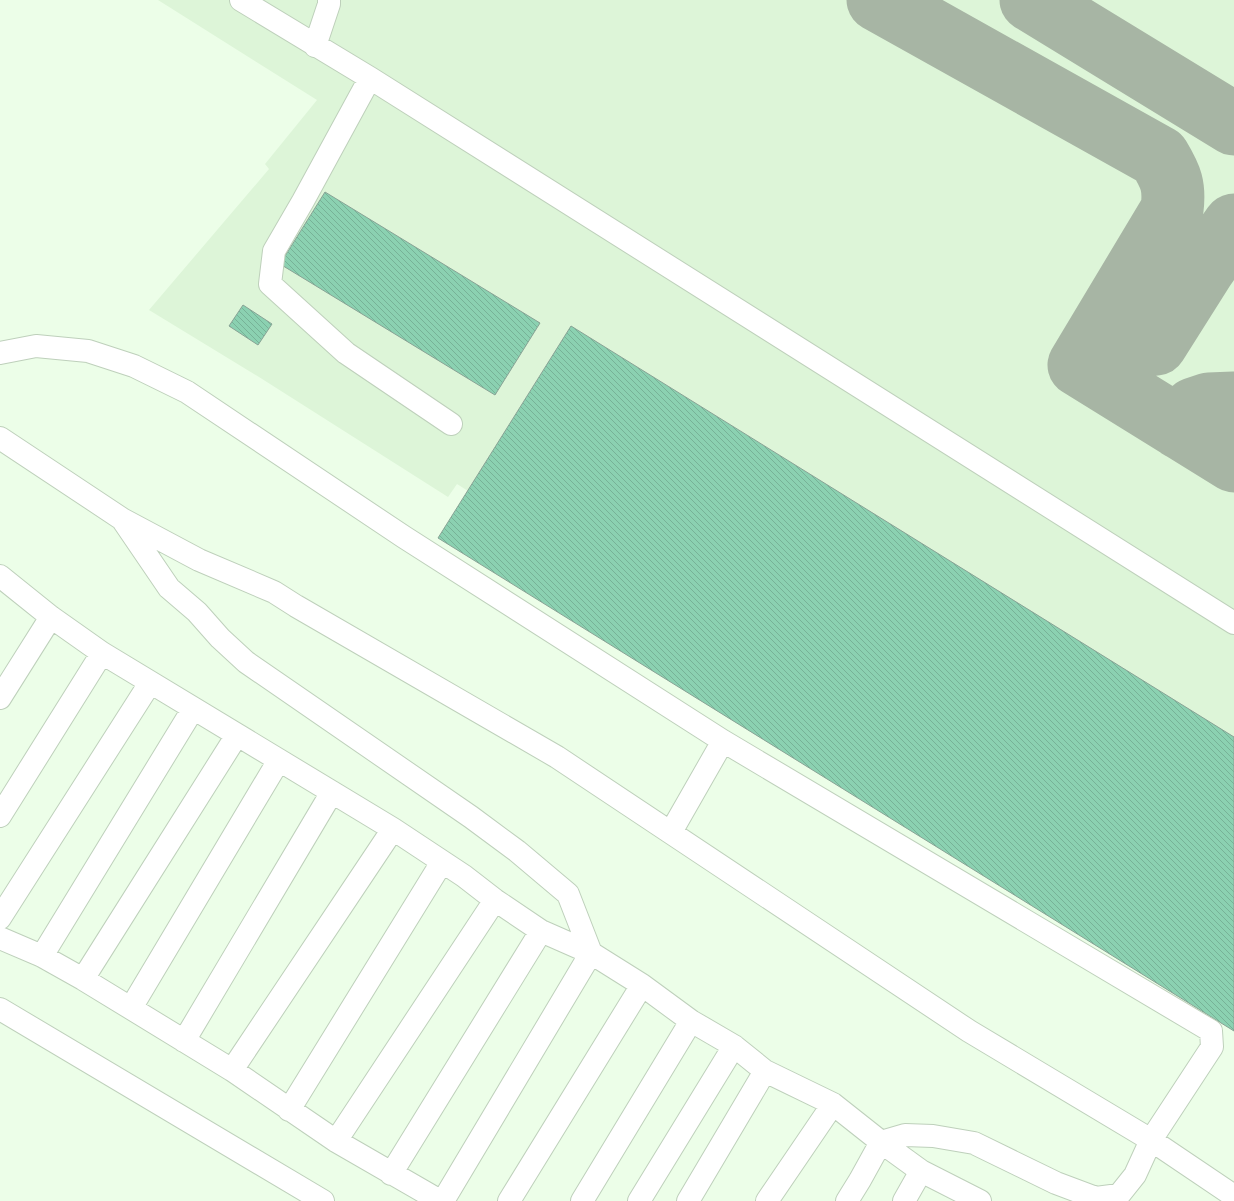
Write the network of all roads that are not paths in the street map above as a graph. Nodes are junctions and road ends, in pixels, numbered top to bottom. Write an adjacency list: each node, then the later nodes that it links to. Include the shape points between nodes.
1 (241, 0): 3 (street)
2 (329, 0): 3 (street)
3 (315, 46): 4 (street)
4 (370, 78): 6 (street, via 274,251 270,284 346,353); 11 (street)
5 (0, 353): 17 (street, via 36,346 88,351 134,366 187,392 410,541)
6 (451, 424)
7 (0, 438): 8 (street)
8 (122, 519): 22 (street, via 199,560 274,592 557,757); 28 (street, via 169,588 197,612 246,662 471,817 568,894)
9 (2, 582): 10 (street)
10 (51, 617): 12 (street); 14 (street)
11 (1234, 623)
12 (102, 653): 13 (street); 20 (street)
13 (150, 683): 15 (street); 25 (street)
14 (0, 698)
15 (193, 709): 16 (street); 29 (street)
16 (237, 735): 18 (street); 30 (street)
17 (723, 741): 22 (street); 41 (street, via 1211,1031 1212,1047)
18 (279, 760): 19 (street); 32 (street)
19 (332, 792): 21 (street); 35 (street)
20 (0, 816)
21 (393, 829): 23 (street); 37 (street)
22 (670, 832): 41 (street, via 969,1031)
23 (442, 862): 24 (street); 40 (street)
24 (495, 900): 26 (street); 42 (street)
25 (0, 918)
26 (541, 931): 28 (street); 45 (street)
27 (0, 938): 29 (street)
28 (591, 952): 31 (street); 49 (street)
29 (42, 956): 30 (street)
30 (83, 979): 32 (street)
31 (642, 985): 34 (street); 50 (street)
32 (131, 1008): 35 (street)
33 (0, 1009): 48 (street)
34 (691, 1021): 36 (street); 51 (street)
35 (184, 1041): 37 (street)
36 (734, 1046): 38 (street); 52 (street)
37 (232, 1070): 40 (street)
38 (765, 1071): 39 (street); 53 (street)
39 (833, 1104): 43 (street); 54 (street)
40 (289, 1110): 42 (street)
41 (1151, 1140): 43 (street, via 1135,1175 1119,1195 1096,1198 1056,1183 974,1143 933,1136 905,1135); 46 (street)
42 (336, 1141): 45 (street)
43 (881, 1142): 44 (street); 55 (street)
44 (920, 1170): 47 (street); 56 (street)
45 (390, 1174): 49 (street)
46 (1234, 1196)
47 (967, 1198)
48 (323, 1201)
49 (441, 1201)
50 (509, 1201)
51 (582, 1201)
52 (639, 1201)
53 (688, 1201)
54 (768, 1201)
55 (847, 1201)
56 (904, 1201)

